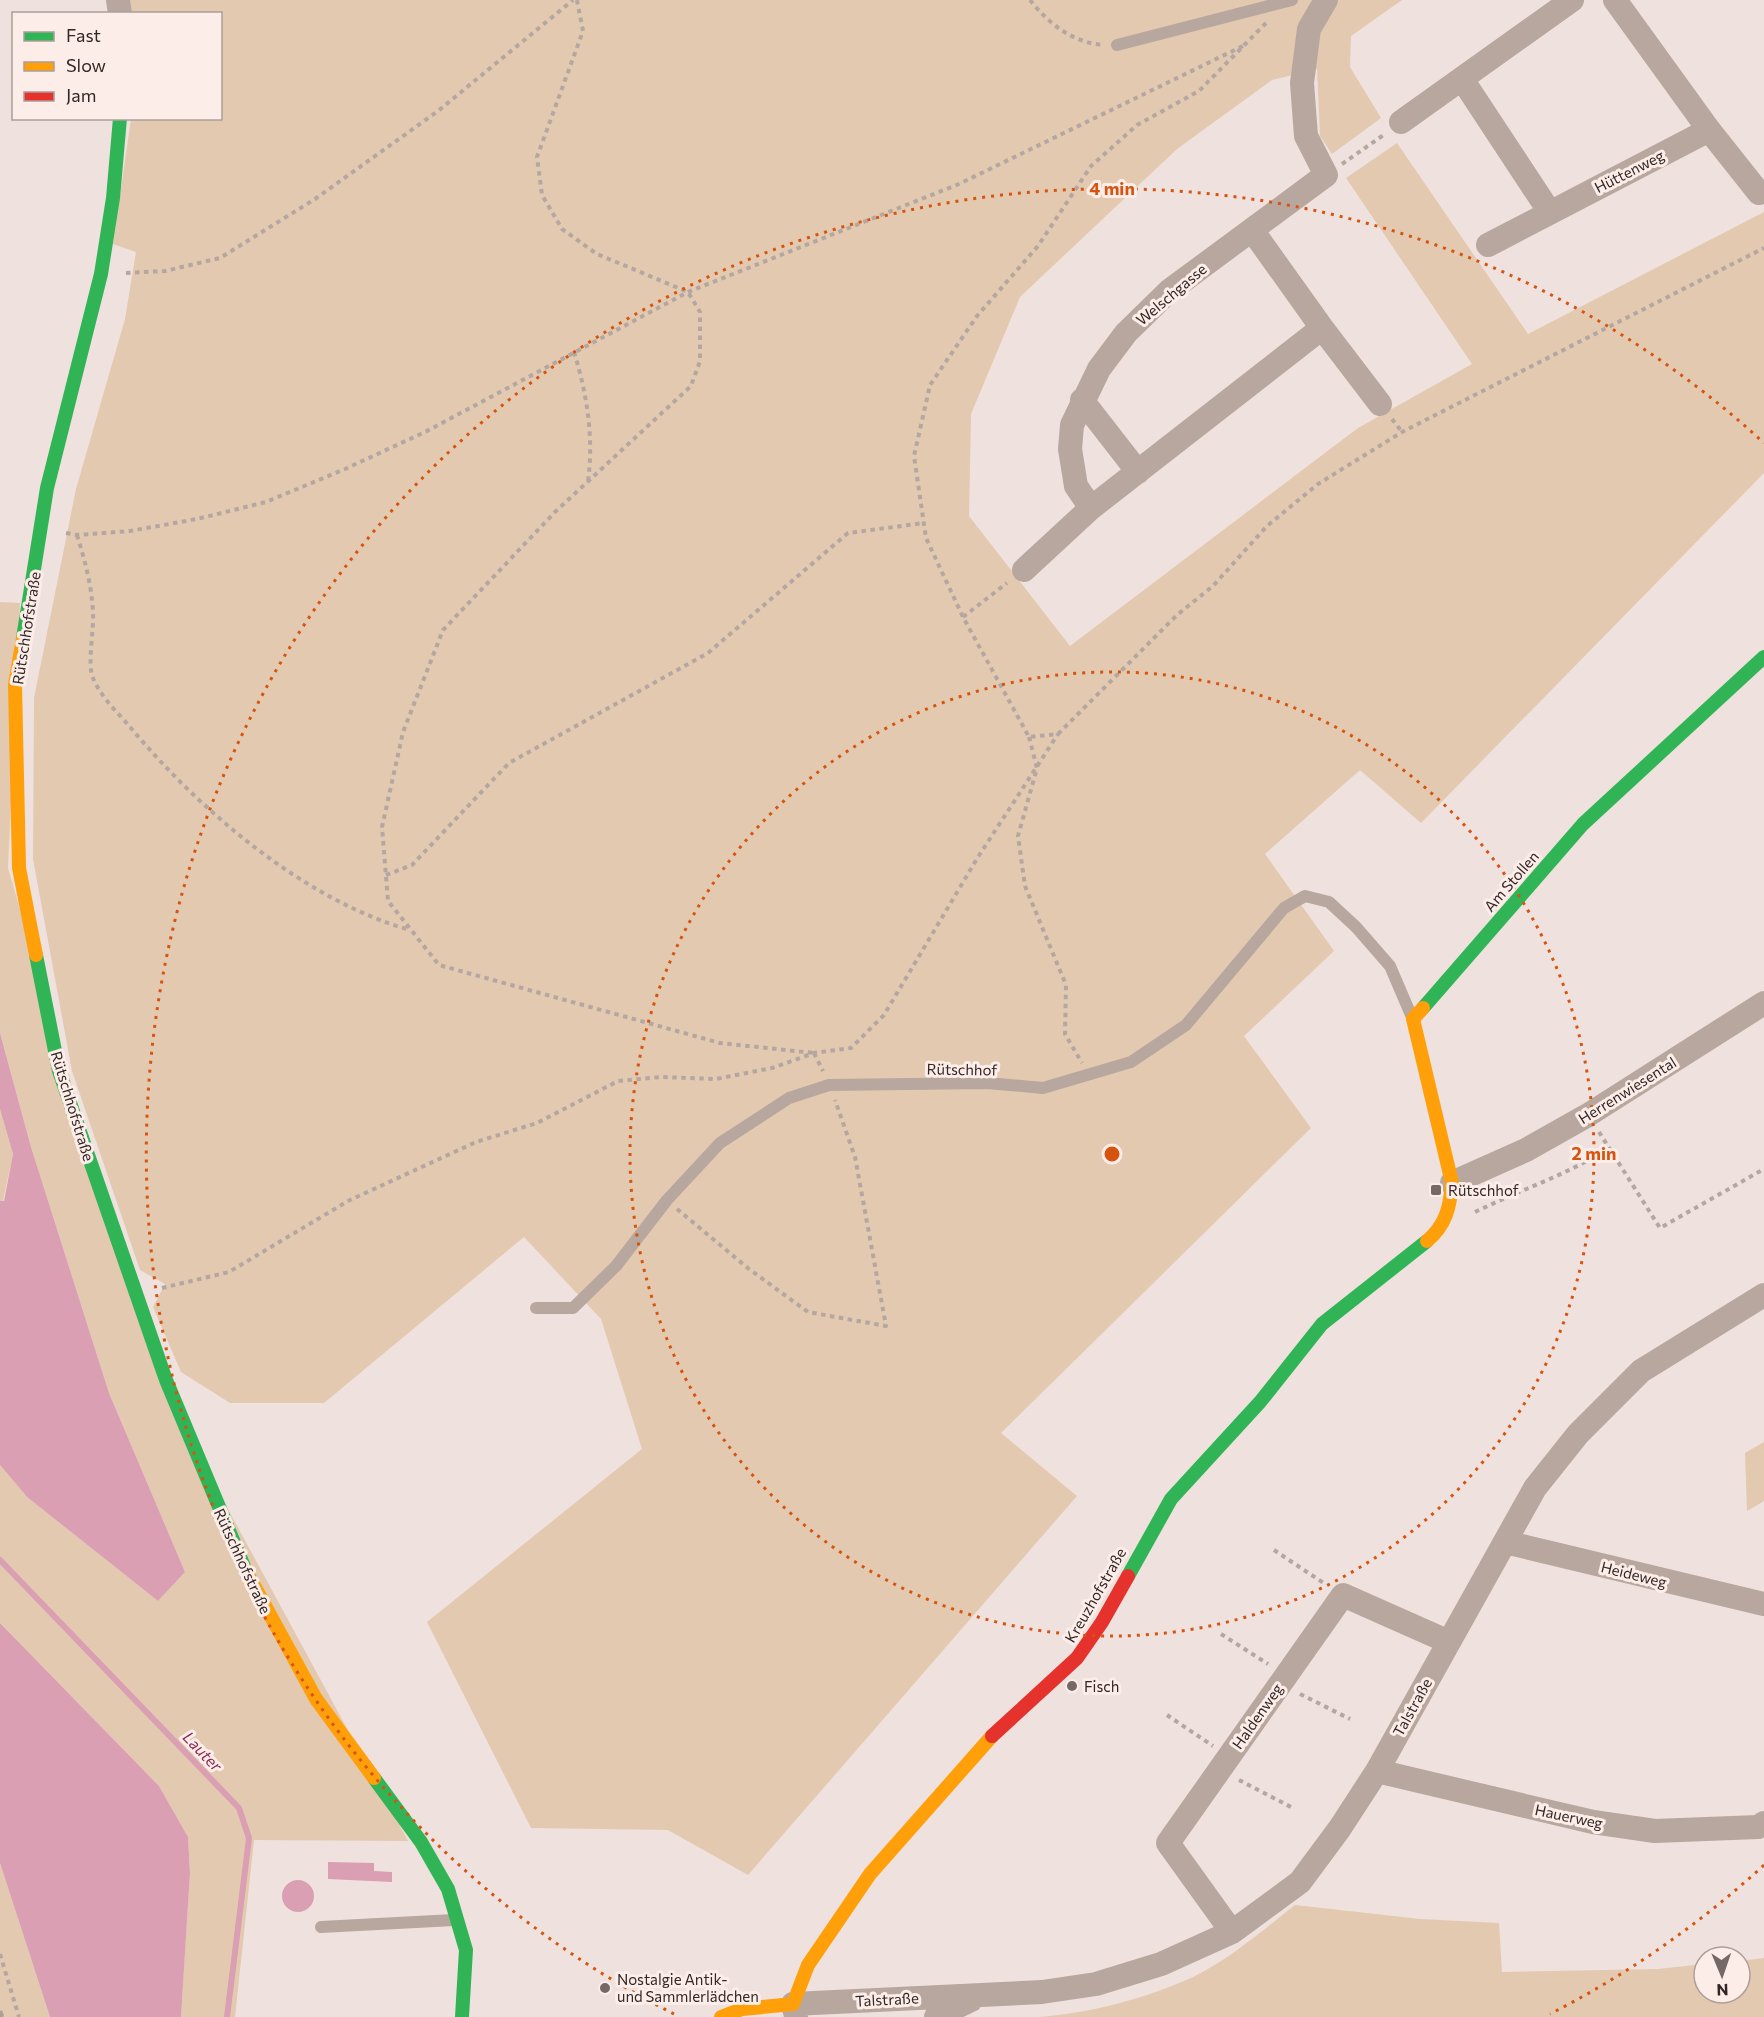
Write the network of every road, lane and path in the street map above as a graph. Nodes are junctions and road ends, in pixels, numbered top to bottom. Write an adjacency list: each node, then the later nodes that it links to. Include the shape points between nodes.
1 (575, 0): 20 (path, via 438,111 315,199 220,258 165,271); 21 (path, via 583,31 537,157 542,195 562,229 597,254)
2 (1030, 0): 9 (path, via 1068,35 1088,44)
3 (1292, 0): 7 (lane)
4 (1326, 0): 14 (street, via 1309,28 1302,84 1306,136)
5 (1572, 0): 10 (street)
6 (1615, 0): 13 (street)
7 (1273, 6): 8 (path, via 1265,25); 9 (lane)
8 (1249, 43): 21 (path, via 959,184); 29 (path, via 1199,91 1137,125 1091,166 1038,246 976,316 930,385 914,456)
9 (1117, 45)
10 (1462, 79): 12 (street); 16 (street)
11 (120, 120): 20 (street, Rütschhofstraße)
12 (1401, 122): 14 (path)
13 (1709, 130): 15 (street); 16 (street, Hüttenweg)
14 (1326, 175): 17 (street, Welschgasse)
15 (1759, 193)
16 (1549, 211): 18 (street, Hüttenweg)
17 (1252, 230): 22 (street); 24 (street, Welschgasse, via 1169,291 1126,333)
18 (1488, 245)
19 (1764, 248): 35 (path, via 1402,432 1318,484 1268,526 1213,586 1177,615)
20 (101, 274): 30 (street, Rütschhofstraße, via 47,488)
21 (688, 292): 23 (path); 27 (path, via 700,312 700,361 691,386)
22 (1322, 328): 25 (street); 26 (street)
23 (574, 352): 27 (path, via 585,386 591,458); 31 (path, via 425,432 266,502 130,531)
24 (1082, 400): 26 (street); 28 (street, Welschgasse, via 1072,425 1070,449 1076,486)
25 (1380, 404)
26 (1138, 472): 28 (street)
27 (588, 482): 38 (path, via 495,572 443,630 403,732 382,827)
28 (1092, 508): 32 (street)
29 (924, 523): 33 (path, via 926,538); 38 (path, via 848,533 708,653 509,763 412,865)
30 (42, 529): 31 (path); 51 (street, Rütschhofstraße, via 15,685 19,868 59,1071)
31 (77, 534): 39 (path, via 90,577 92,676 141,740 221,821 278,864 378,921)
32 (1024, 570): 33 (path)
33 (963, 617): 36 (path)
34 (1764, 657): 41 (street, Am Stollen, via 1583,824)
35 (1059, 734): 36 (path); 37 (path)
36 (1029, 737): 37 (path)
37 (1037, 768): 42 (path, via 972,866 884,1015 852,1048); 43 (path, via 1018,836 1025,886 1065,985 1065,1034)
38 (386, 875): 39 (path, via 388,901)
39 (411, 930): 42 (path, via 439,965 720,1043)
40 (1764, 1003): 48 (street, Herrenwiesental, via 1588,1115 1526,1150)
41 (1413, 1019): 43 (lane, Rütschhof, via 1390,966 1356,927 1329,902 1305,896 1284,908 1186,1025 1131,1062); 48 (street)
42 (814, 1053): 51 (path, via 772,1068 716,1079 661,1077 618,1081 537,1123 476,1142 348,1201 229,1272)
43 (1090, 1076): 44 (lane, Rütschhof, via 1043,1088 987,1083)
44 (829, 1085): 49 (lane, Rütschhof, via 789,1098 720,1143); 49 (path, via 855,1157 886,1326 808,1312 749,1269)
45 (1599, 1131): 46 (path)
46 (1609, 1148): 47 (path, via 1660,1228); 50 (path, via 1563,1174)
47 (1764, 1169)
48 (1452, 1183): 50 (street, via 1450,1207)
49 (667, 1200): 53 (lane, Rütschhof, via 616,1266 573,1308)
50 (1440, 1230): 72 (street, Kreuzhofstraße, via 1322,1324 1260,1402 1171,1499 1077,1658 965,1764 870,1874 808,1965)
51 (135, 1294): 67 (street, Rütschhofstraße, via 231,1540 265,1609 316,1699 421,1842)
52 (1764, 1295): 54 (street, Talstraße, via 1641,1371 1578,1434 1535,1488)
53 (536, 1308)
54 (1505, 1542): 57 (street, Heideweg); 59 (street, Talstraße)
55 (1274, 1550): 56 (path)
56 (1343, 1595): 59 (street); 60 (street, Haldenweg)
57 (1764, 1604)
58 (1221, 1634): 60 (path)
59 (1449, 1642): 64 (street, Talstraße)
60 (1283, 1680): 62 (path); 63 (street, Haldenweg)
61 (1167, 1715): 63 (path)
62 (1350, 1719)
63 (1224, 1763): 65 (path); 69 (street, Haldenweg, via 1168,1843)
64 (1377, 1771): 66 (street, Hauerweg, via 1593,1822 1655,1831 1707,1831 1758,1827); 69 (street, Talstraße, via 1300,1882)
65 (1291, 1807)
66 (1764, 1823)
67 (459, 1920): 68 (lane); 74 (street, Rütschhofstraße, via 466,1950)
68 (321, 1927)
69 (1232, 1932): 71 (street, Talstraße, via 1161,1964 1096,1984)
70 (0, 1954): 73 (path)
71 (982, 1995): 72 (street, Talstraße); 76 (street, Talstraße)
72 (795, 2011): 75 (street, via 742,2009)
73 (19, 2017)
74 (462, 2017)
75 (721, 2017)
76 (936, 2017)

